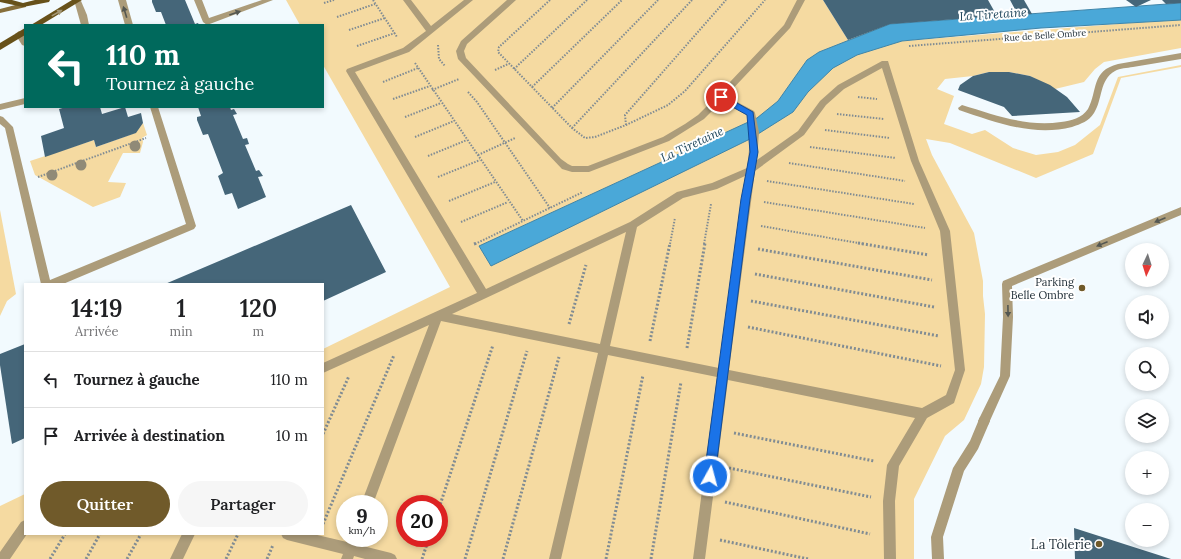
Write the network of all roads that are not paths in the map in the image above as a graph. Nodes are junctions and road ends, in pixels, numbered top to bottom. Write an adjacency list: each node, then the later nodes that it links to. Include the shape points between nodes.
1 (1, 0): 11 (main road)
2 (46, 0): 11 (main road)
3 (77, 0): 13 (main road, one-way to 3); 14 (street)
4 (122, 0): 15 (street, one-way to 4)
5 (198, 0): 6 (street, one-way to 6, via 208,22)
6 (269, 0)
7 (407, 0): 16 (street)
8 (469, 0): 16 (street)
9 (512, 0): 20 (street, via 462,47 462,59 565,167 589,169 666,139 701,117)
10 (801, 0): 20 (street, via 787,26)
11 (23, 5): 12 (main road)
12 (0, 11)
13 (37, 24)
14 (85, 24)
15 (129, 24)
16 (430, 31): 31 (street, via 406,50 350,71)
17 (22, 33): 18 (main road)
18 (0, 47)
19 (1181, 56): 24 (street, via 1113,68 1103,76 1088,117 1072,124 1048,128 1023,126)
20 (721, 97): 26 (street, via 748,111 752,116 754,152)
21 (24, 101): 22 (street)
22 (0, 107)
23 (154, 108): 30 (street, via 191,226)
24 (962, 108)
25 (0, 119): 29 (street, via 10,127)
26 (749, 174): 28 (street, via 680,195); 35 (street); 36 (street, via 764,159 801,133 816,111 841,87 885,63 914,160 945,231 955,311 960,370 950,400)
27 (1181, 211): 48 (street, one-way to 48, via 1007,284 1006,376 974,445 959,468 937,537)
28 (633, 225): 31 (street); 33 (street)
29 (46, 283)
30 (54, 283)
31 (484, 295): 32 (street)
32 (438, 316): 33 (street); 34 (street); 37 (street)
33 (604, 349): 35 (street); 45 (street)
34 (324, 368)
35 (723, 373): 36 (street); 46 (street)
36 (923, 414): 47 (street, via 893,465)
37 (370, 495)
38 (24, 528): 42 (street)
39 (188, 535): 43 (street)
40 (291, 535): 41 (street)
41 (350, 549): 44 (street)
42 (3, 559)
43 (176, 559)
44 (391, 559)
45 (555, 559)
46 (699, 559)
47 (890, 559)
48 (938, 559)

